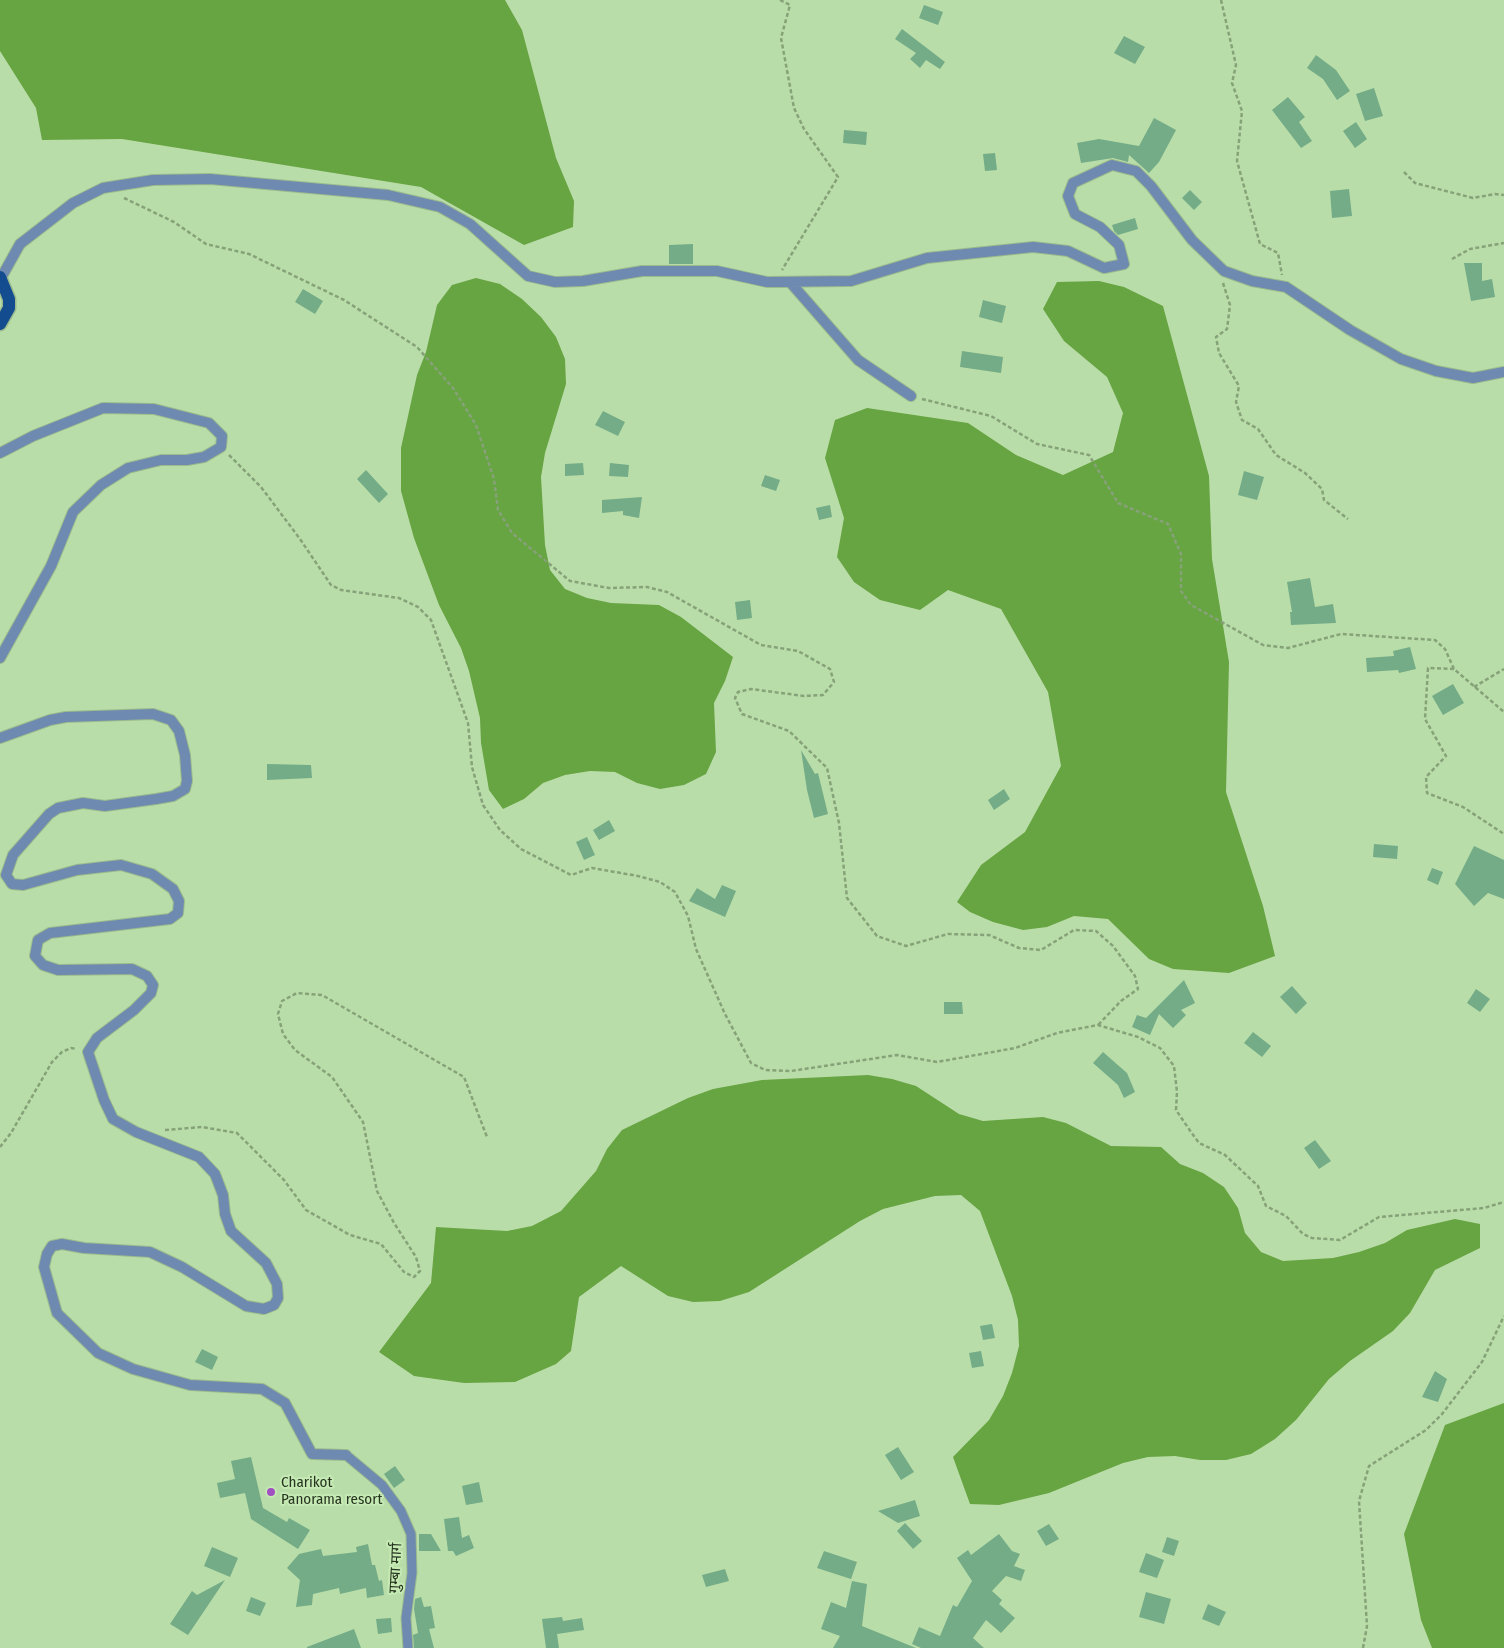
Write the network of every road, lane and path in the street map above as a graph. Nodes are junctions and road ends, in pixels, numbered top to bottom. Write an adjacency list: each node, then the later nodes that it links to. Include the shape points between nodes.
1 (780, 0): 8 (path, via 790,6 781,38 794,108 838,178)
2 (1221, 0): 12 (path, via 1236,65 1232,83 1242,110 1237,160 1260,244 1278,253 1282,274)
3 (1404, 172): 5 (path, via 1415,183 1473,198)
4 (102, 188): 9 (street, via 73,203 20,244); 10 (street, via 153,180 210,179 388,195 440,207 470,224 528,276 556,282 642,271 718,271 768,282); 26 (path, via 174,222 206,244 250,254 344,300 417,347 453,388 476,426 494,479 498,510 512,532 570,581 609,588 647,586 667,592 761,645 798,651 830,669 834,682 823,695 804,696 751,688 738,692 735,698 742,714 789,731 828,768 839,824 847,898 877,936 906,946 948,934 989,935 1019,948 1042,950 1074,930 1096,931 1113,946 1135,976 1138,989)
5 (1504, 195)
6 (1504, 243): 7 (path, via 1470,249)
7 (1452, 259)
8 (782, 270)
9 (1, 278): 13 (main road, via 9,308)
10 (790, 282): 12 (street, via 851,281 927,258 1033,247 1068,251 1104,268 1124,264 1120,245 1100,227 1075,214 1068,196 1073,183 1112,165 1136,171 1152,186 1192,240 1224,271 1252,281); 15 (street, via 858,360)
11 (1222, 282): 18 (path, via 1230,305 1227,328 1216,337 1219,353 1239,386 1236,402 1242,420 1258,429 1276,455 1305,473 1322,490 1324,500)
12 (1277, 285): 14 (street, via 1286,287 1401,359 1436,372 1473,378)
13 (0, 324)
14 (1504, 372)
15 (911, 396): 20 (path, via 991,416 1037,444 1089,455 1118,503 1168,524 1181,554 1181,592 1191,605 1263,645 1288,648 1341,634 1435,640 1445,649)
16 (221, 447): 17 (street, via 222,436 209,423 154,409 103,408); 19 (street, via 204,457 161,460 128,468 101,484 73,512 51,566); 26 (path, via 261,487 331,585 341,590 399,598 418,607 431,620 468,723 472,767 483,804 500,830 521,849 571,875 592,868 660,882 675,892 688,916 696,949 751,1063 765,1070 791,1071 897,1055 937,1062 1015,1048 1057,1033)
17 (0, 453)
18 (1348, 519)
19 (0, 658)
20 (1454, 669): 22 (path); 25 (path, via 1428,668 1425,719 1446,756 1426,778 1427,793 1463,808)
21 (1504, 669): 22 (path)
22 (1474, 687): 23 (path)
23 (1504, 712)
24 (0, 738): 27 (street, via 58,719 153,714 171,720 179,731 185,755 185,789 173,796 156,799 104,806 83,802 58,808 13,855 6,875 12,884 23,885 77,870 121,865 152,874 173,889 180,901 178,913 170,919 50,933 38,940 35,956 43,965 58,970 132,969 147,976 153,985 143,1002 97,1038)
25 (1504, 834)
26 (1098, 1024): 31 (path, via 1160,1048 1174,1066 1176,1110 1191,1132 1200,1143 1225,1155 1258,1186 1266,1206 1286,1216 1302,1234 1340,1240 1379,1217 1484,1208)
27 (88, 1052): 30 (path, via 71,1048 52,1062); 33 (street, via 113,1119 136,1132 199,1157 215,1174 231,1231 266,1263 278,1284 278,1298 274,1305 264,1309 246,1306 182,1267 150,1252 62,1244 52,1246 44,1268 57,1313 98,1353 132,1369 190,1385 262,1389 284,1403 312,1454)
28 (164, 1130): 29 (path, via 202,1127 237,1133 284,1180 306,1210 350,1235 381,1244 404,1272 414,1277 420,1271 416,1257 377,1191 363,1122 332,1077 294,1050 284,1034 278,1014 282,1001 297,993 322,995 464,1077)
29 (487, 1137)
30 (0, 1147)
31 (1504, 1202)
32 (1504, 1316): 35 (path, via 1482,1362 1442,1414 1426,1430 1369,1466 1358,1501 1367,1626)
33 (346, 1455): 34 (lane, गुम्बा मार्ग, via 382,1485 401,1511 411,1534 412,1573 406,1618)
34 (408, 1648)
35 (1363, 1648)

